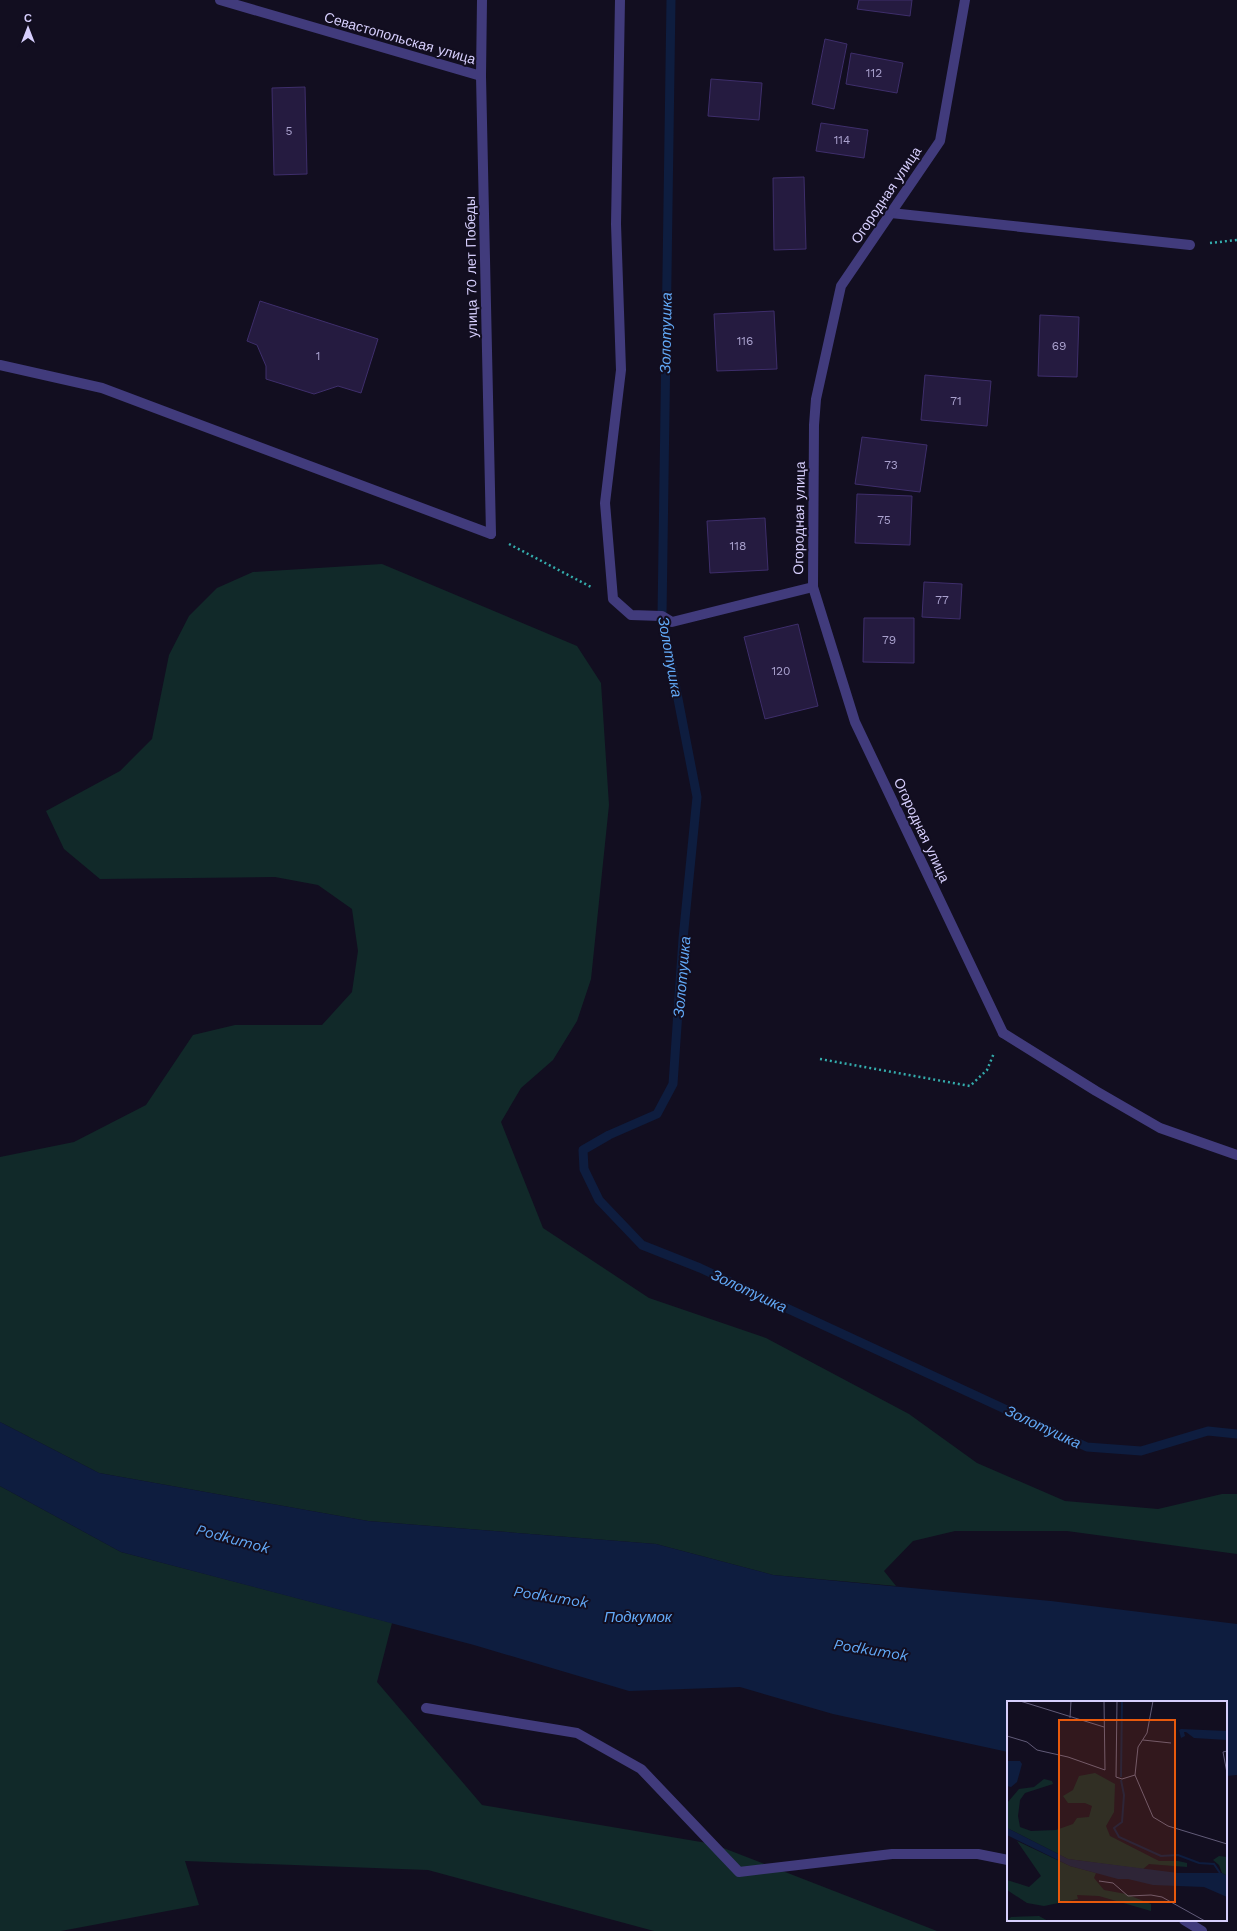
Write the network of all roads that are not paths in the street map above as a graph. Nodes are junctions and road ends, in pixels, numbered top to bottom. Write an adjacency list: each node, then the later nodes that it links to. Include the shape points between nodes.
1 (220, 0): 5 (street, Севастопольская улица)
2 (482, 0): 5 (street, улица 70 лет Победы)
3 (620, 0): 9 (street, via 616,224 621,370 605,503 613,599 632,615 662,616 672,622)
4 (965, 0): 6 (street, Огородная улица, via 940,141)
5 (481, 76): 8 (street, улица 70 лет Победы, via 491,534 102,388)
6 (891, 212): 7 (street); 9 (street, Огородная улица, via 841,286 816,399)
7 (1190, 245)
8 (0, 365)
9 (813, 587): 10 (street, Огородная улица, via 855,722 1002,1033 1160,1128)
10 (1237, 1155)
11 (426, 1708): 12 (street, via 577,1733 641,1770 739,1872 892,1854 978,1854)
12 (1007, 1860)
13 (1186, 1921): 14 (street)
14 (1202, 1931)

